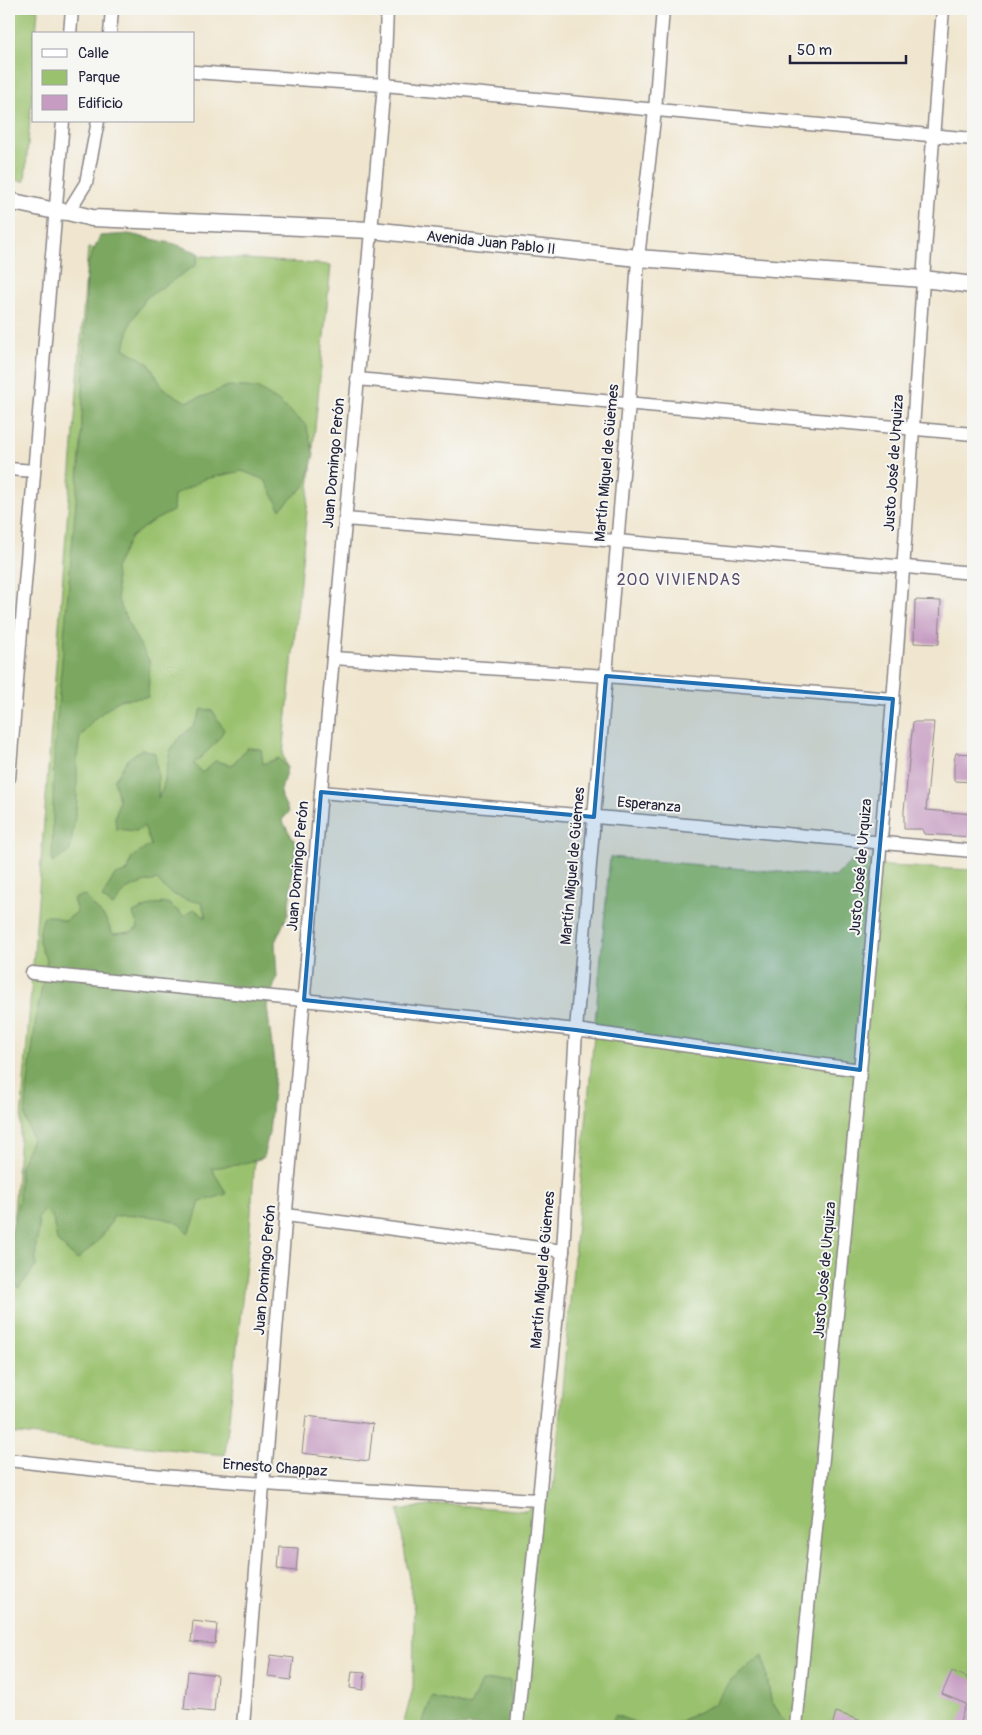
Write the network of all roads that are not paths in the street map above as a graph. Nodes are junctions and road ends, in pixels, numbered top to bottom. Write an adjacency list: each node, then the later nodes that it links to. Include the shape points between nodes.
1 (72, 9): 6 (street)
2 (112, 9): 7 (street)
3 (387, 9): 9 (street, Juan Domingo Perón)
4 (663, 9): 10 (street, Martín Miguel de Güemes)
5 (943, 9): 13 (street, Justo José de Urquiza)
6 (70, 32)
7 (110, 32)
8 (195, 72): 9 (street)
9 (384, 85): 10 (street); 17 (street, Juan Domingo Perón)
10 (655, 110): 13 (street); 18 (street, Martín Miguel de Güemes)
11 (63, 122): 16 (street)
12 (98, 122): 16 (street, via 86,183)
13 (932, 136): 14 (street); 19 (street, Justo José de Urquiza)
14 (973, 139)
15 (9, 201): 16 (street, Avenida Juan Pablo II)
16 (62, 211): 17 (street, Avenida Juan Pablo II, via 92,218); 26 (street)
17 (370, 230): 18 (street, Avenida Juan Pablo II); 21 (street, Juan Domingo Perón)
18 (638, 258): 19 (street, Avenida Juan Pablo II); 22 (street, Martín Miguel de Güemes)
19 (923, 280): 20 (street, Avenida Juan Pablo II); 23 (street, Justo José de Urquiza)
20 (973, 285)
21 (358, 378): 22 (street); 27 (street, Juan Domingo Perón)
22 (629, 403): 23 (street); 28 (street, Martín Miguel de Güemes)
23 (913, 429): 24 (street); 29 (street, Justo José de Urquiza)
24 (973, 434)
25 (9, 469): 26 (street)
26 (34, 471): 34 (street)
27 (345, 519): 28 (street); 31 (street, Juan Domingo Perón)
28 (617, 541): 29 (street); 32 (street, Martín Miguel de Güemes)
29 (903, 565): 30 (street); 33 (street, Justo José de Urquiza)
30 (973, 572)
31 (333, 658): 32 (street); 35 (street, Juan Domingo Perón)
32 (606, 676): 33 (street); 36 (street, Martín Miguel de Güemes)
33 (893, 699): 37 (street, Justo José de Urquiza)
34 (9, 778)
35 (321, 792): 36 (street, Esperanza); 40 (street, Juan Domingo Perón)
36 (594, 817): 37 (street, Esperanza); 41 (street, Martín Miguel de Güemes)
37 (880, 843): 38 (street, Esperanza); 42 (street, Justo José de Urquiza)
38 (973, 850)
39 (32, 972): 40 (street)
40 (304, 1000): 41 (street); 43 (street, Juan Domingo Perón)
41 (576, 1030): 42 (street); 44 (street, Martín Miguel de Güemes)
42 (860, 1070): 50 (street, Justo José de Urquiza)
43 (286, 1215): 44 (street); 46 (street, Juan Domingo Perón)
44 (563, 1251): 47 (street, Martín Miguel de Güemes)
45 (9, 1460): 46 (street, Ernesto Chappaz)
46 (263, 1484): 47 (street, Ernesto Chappaz); 48 (street, Juan Domingo Perón)
47 (539, 1500): 49 (street, Martín Miguel de Güemes)
48 (244, 1726)
49 (517, 1726)
50 (796, 1726)

